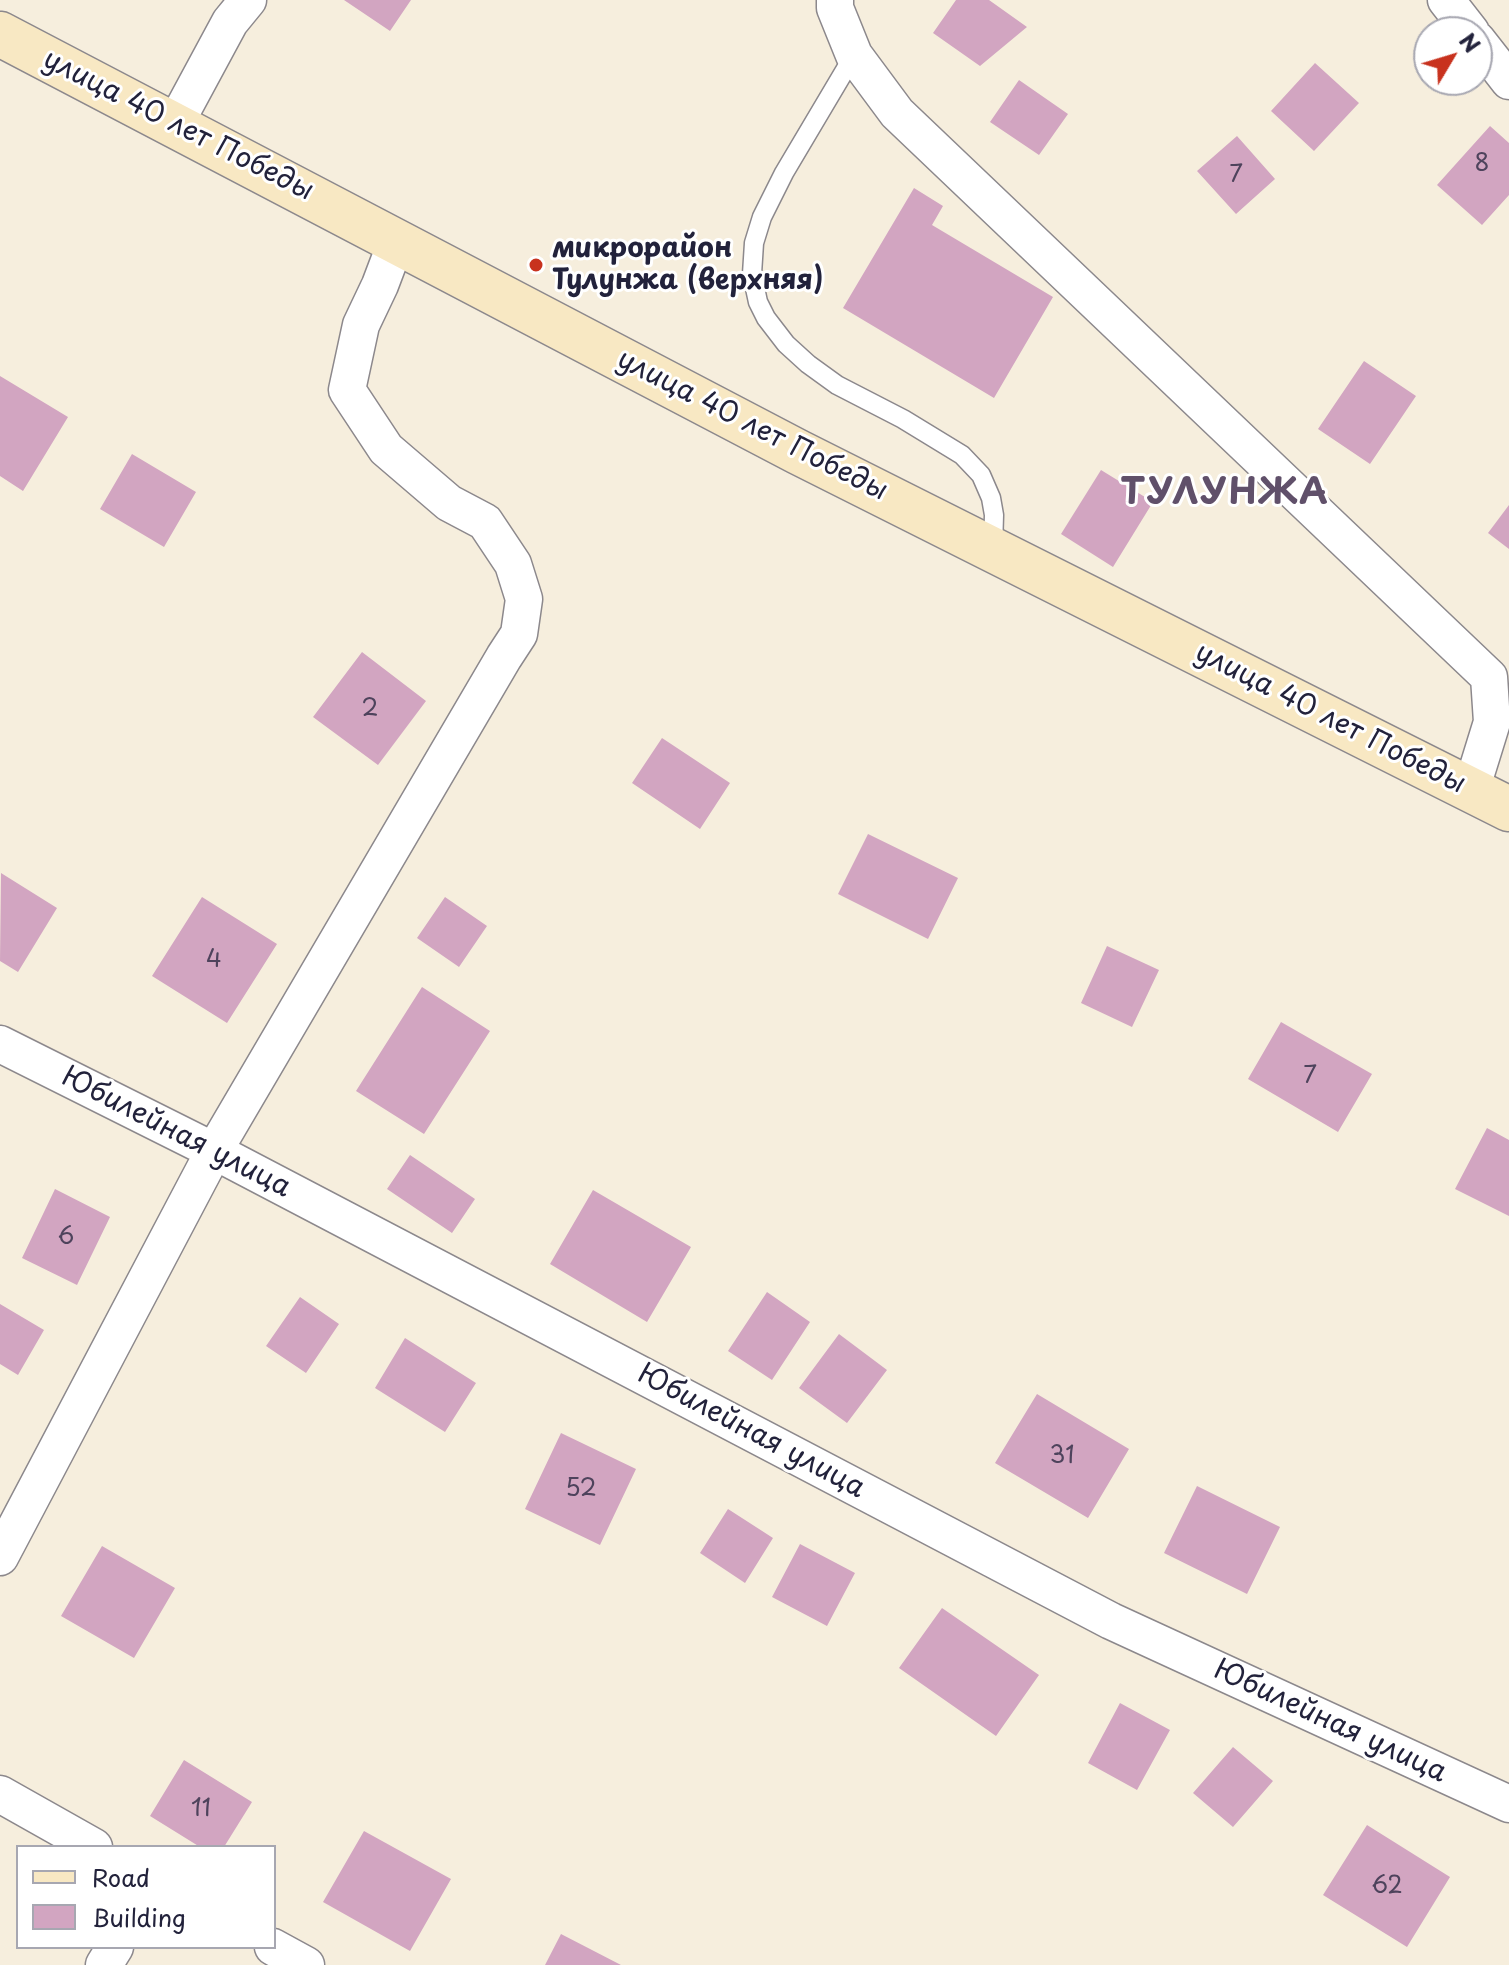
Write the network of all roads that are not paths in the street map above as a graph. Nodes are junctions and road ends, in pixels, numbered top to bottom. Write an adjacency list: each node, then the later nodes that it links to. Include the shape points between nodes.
1 (248, 0): 9 (street, via 230,22)
2 (835, 0): 6 (street)
3 (1446, 0): 4 (street)
4 (1458, 16)
5 (0, 34): 9 (street, улица 40 лет Победы)
6 (854, 55): 11 (lane, via 762,217 752,274 758,302 786,344 808,364 962,455 981,475 994,515); 12 (street, via 897,113 930,146 1489,677)
7 (1493, 60): 8 (street)
8 (1509, 81)
9 (175, 124): 10 (street, улица 40 лет Победы)
10 (397, 240): 11 (street, улица 40 лет Победы); 14 (street, via 361,325 347,390 386,449 449,503 485,522 513,564 524,599 519,634)
11 (992, 550): 12 (street, улица 40 лет Победы)
12 (1490, 799)
13 (0, 1044): 14 (street, Юбилейная улица)
14 (214, 1151): 15 (street); 17 (street, Юбилейная улица, via 1111,1621)
15 (0, 1557)
16 (0, 1794): 18 (street)
17 (1509, 1804)
18 (90, 1845)
19 (276, 1949): 20 (street)
20 (306, 1965)

